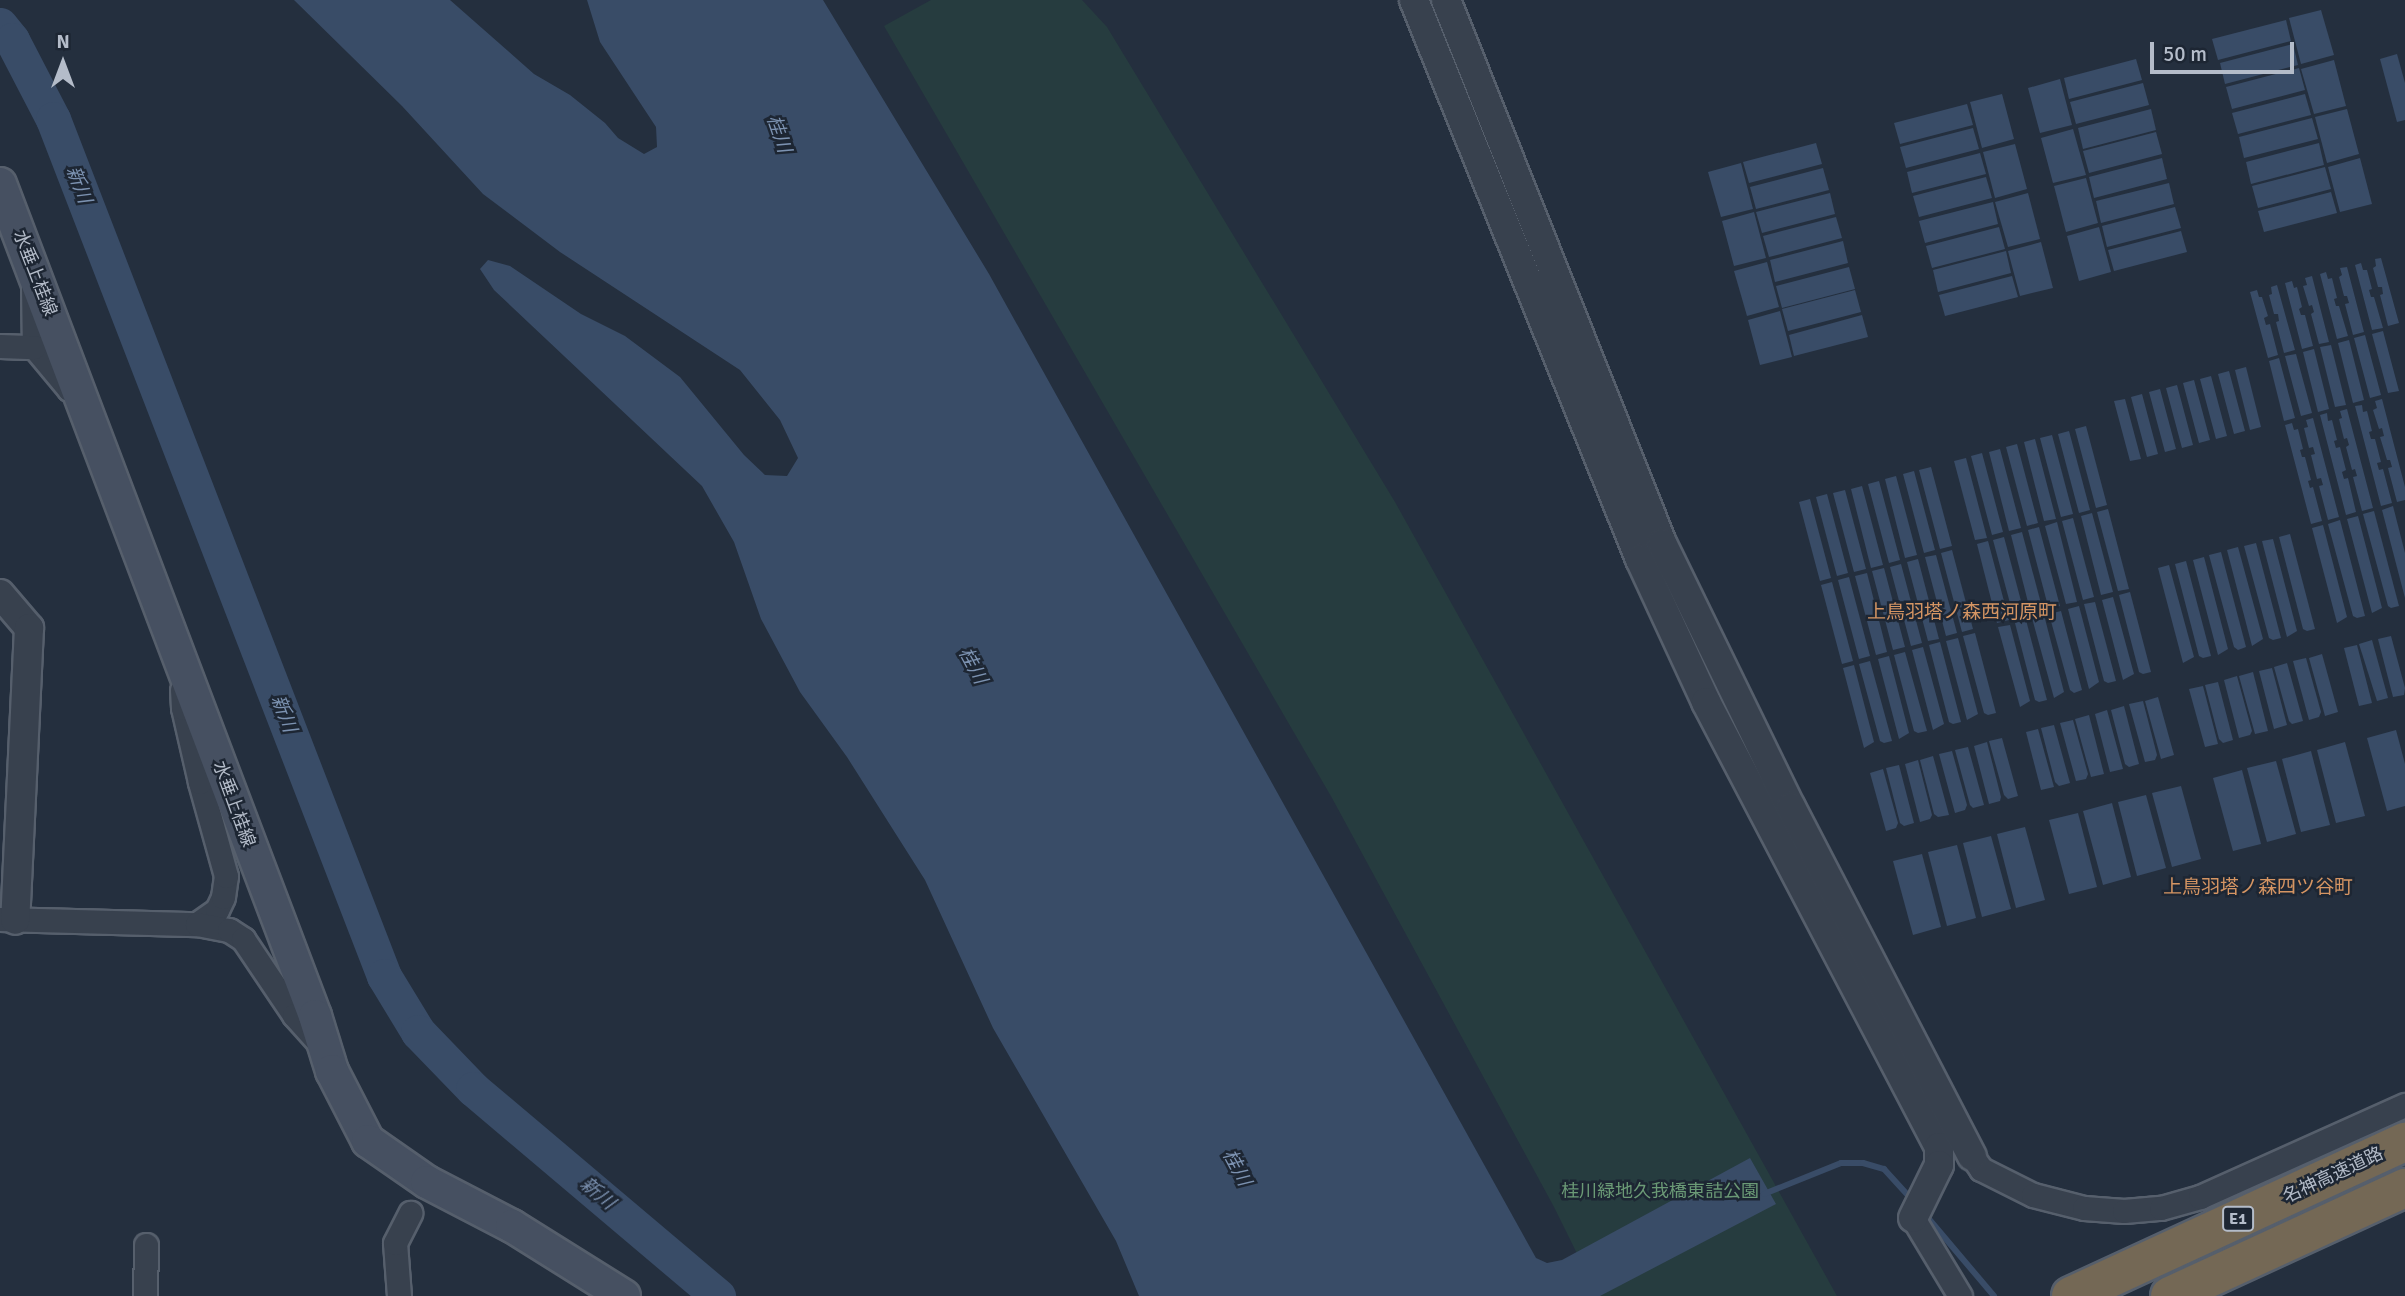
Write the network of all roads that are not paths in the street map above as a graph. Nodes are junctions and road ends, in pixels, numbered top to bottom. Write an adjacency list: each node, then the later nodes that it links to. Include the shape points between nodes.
1 (1414, 0): 8 (street)
2 (1446, 0): 7 (street)
3 (0, 184): 4 (main road, 水垂上桂線)
4 (36, 273): 6 (street); 9 (main road, 水垂上桂線)
5 (0, 346): 6 (street)
6 (34, 347): 9 (street, via 68,389)
7 (1587, 356): 8 (street); 17 (street, via 1662,543 1790,807)
8 (1560, 366): 20 (street, via 1640,559 1706,702 1939,1147 1939,1165)
9 (82, 395): 11 (main road, 水垂上桂線)
10 (0, 594): 12 (street, via 29,628)
11 (181, 662): 13 (street, via 183,708 226,876 217,910); 14 (main road, 水垂上桂線)
12 (7, 920): 13 (street)
13 (197, 924): 14 (street, via 229,930 243,939 294,1015)
14 (325, 1050): 24 (main road, 水垂上桂線, via 368,1141 427,1182 512,1226)
15 (2405, 1105): 17 (street, via 2200,1197 2161,1208 2084,1208 2033,1195 1980,1169)
16 (2405, 1142): 26 (highway, 名神高速道路 / E1)
17 (1972, 1156)
18 (2405, 1188): 27 (highway, E1)
19 (410, 1213): 23 (street, via 395,1243)
20 (1913, 1218): 25 (street)
21 (146, 1245): 22 (street)
22 (145, 1296)
23 (399, 1296)
24 (624, 1296)
25 (1960, 1296)
26 (2071, 1296)
27 (2170, 1296)

